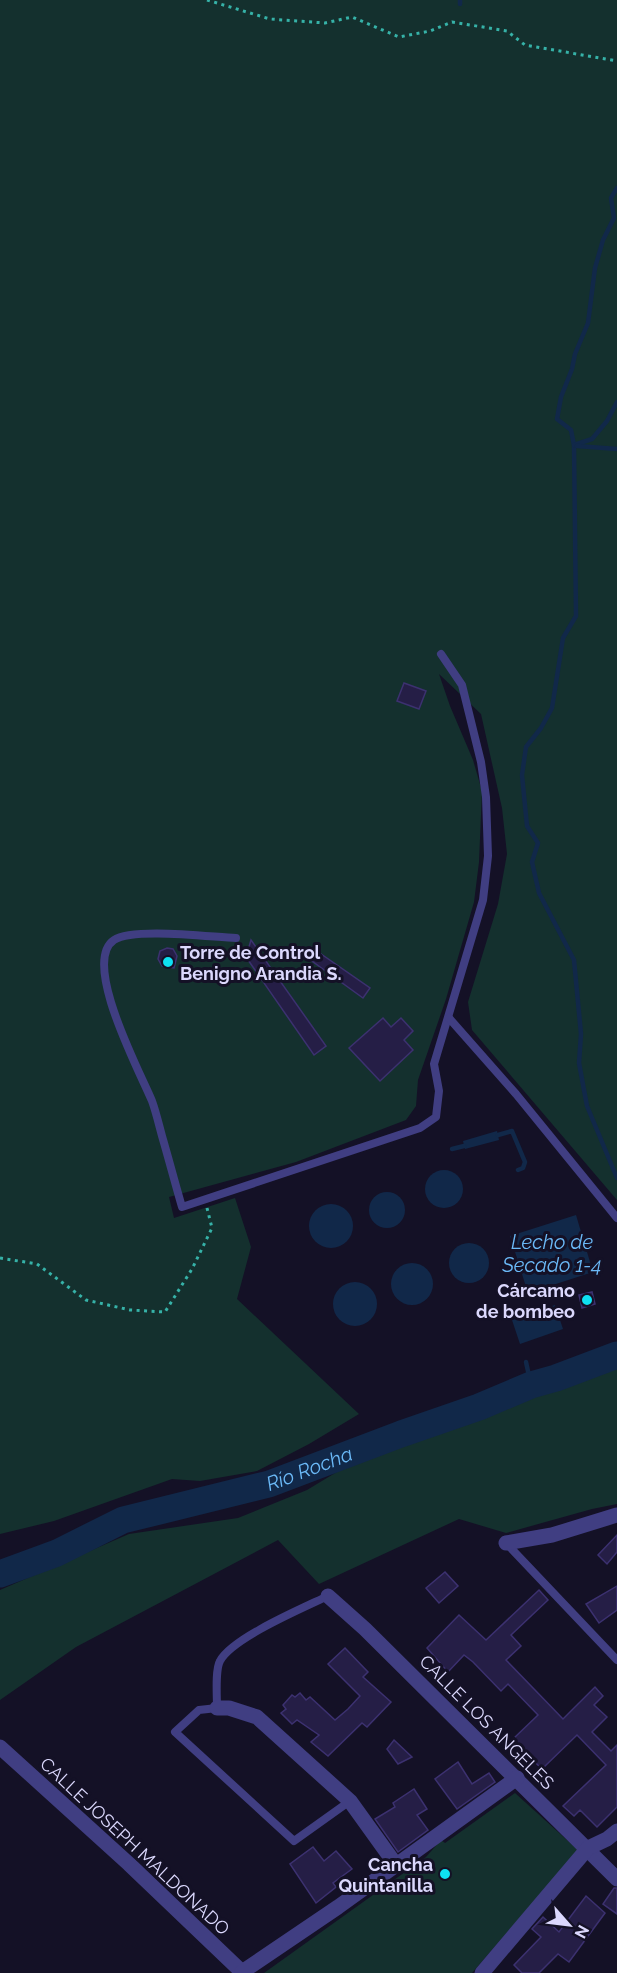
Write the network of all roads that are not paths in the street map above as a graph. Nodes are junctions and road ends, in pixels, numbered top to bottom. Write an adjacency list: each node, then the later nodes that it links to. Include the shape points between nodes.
1 (441, 654): 3 (lane, via 462,686 481,762 488,856 483,900)
2 (237, 938): 3 (lane, via 133,933 116,938 106,947 103,960 123,1040 153,1102 182,1207 420,1128 436,1118 439,1090 434,1064)
3 (449, 1018): 4 (lane)
4 (617, 1218)
5 (617, 1515): 6 (street, via 552,1535)
6 (506, 1543): 8 (lane)
7 (328, 1596): 9 (lane, via 267,1625 226,1653 219,1663); 11 (street, CALLE LOS ANGELES)
8 (617, 1660)
9 (217, 1708): 12 (street, via 230,1708 257,1718); 12 (lane, via 199,1710 175,1732 294,1841)
10 (0, 1747): 17 (street, CALLE JOSEPH MALDONADO)
11 (517, 1778): 14 (street, CALLE LOS ANGELES); 15 (street)
12 (350, 1801): 15 (street)
13 (617, 1831): 14 (street)
14 (588, 1848): 16 (street, CALLE LOS ANGELES); 18 (street)
15 (396, 1865): 17 (street)
16 (617, 1879)
17 (242, 1972)
18 (482, 1973)

